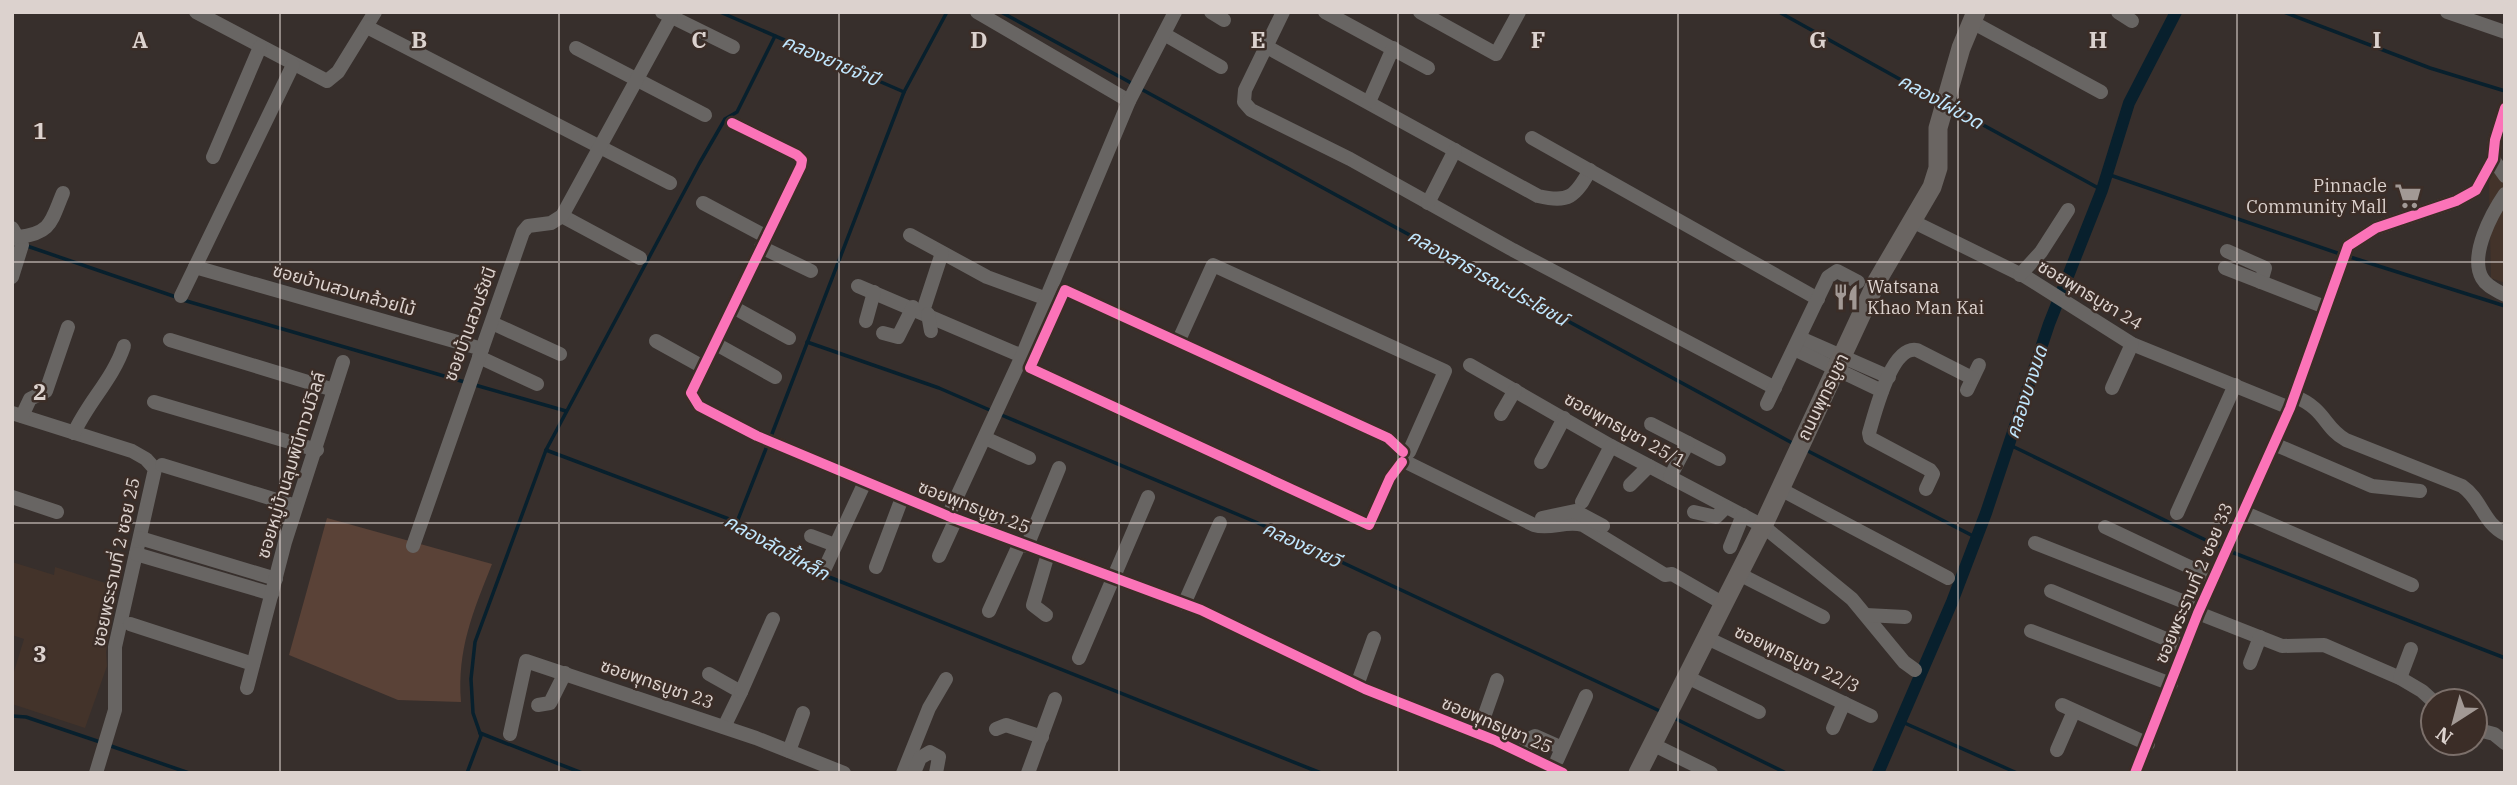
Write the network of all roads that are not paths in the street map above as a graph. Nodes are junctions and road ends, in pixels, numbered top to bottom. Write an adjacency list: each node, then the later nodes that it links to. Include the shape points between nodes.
1 (197, 12): 19 (street)
2 (375, 12): 16 (street)
3 (977, 12): 29 (street)
4 (1175, 12): 18 (street, ซอยพุทธบูชา 25)
5 (1211, 12): 14 (street)
6 (1283, 12): 21 (street)
7 (1325, 12): 23 (street)
8 (1420, 12): 9 (street, via 1496,54)
9 (1519, 12)
10 (2118, 12): 15 (street)
11 (2447, 12): 17 (street)
12 (667, 15): 20 (street); 27 (street)
13 (1974, 17): 28 (street); 50 (main road, ถนนพุทธบูชา, via 1938,128 1936,177)
14 (1224, 20)
15 (2132, 21)
16 (367, 27): 24 (street, via 333,79 321,79); 35 (street)
17 (2505, 32)
18 (1164, 34): 25 (street); 29 (street, ซอยพุทธบูชา 25)
19 (260, 47): 24 (street); 37 (street)
20 (733, 47)
21 (1267, 47): 30 (street); 46 (street, via 1245,90 1244,102 1251,110)
22 (576, 48): 27 (street)
23 (1393, 48): 26 (street); 30 (street)
24 (293, 65): 57 (street)
25 (1221, 67)
26 (1428, 68)
27 (638, 80): 32 (street); 35 (street)
28 (2101, 92)
29 (1129, 101): 68 (street, ซอยพุทธบูชา 25)
30 (1369, 102): 36 (street)
31 (2505, 108): 38 (street)
32 (705, 115)
33 (732, 123): 53 (street, ซอยพุทธบูชา 25, via 802,160)
34 (1532, 138): 39 (street)
35 (601, 145): 41 (street); 49 (street)
36 (1455, 150): 39 (street, via 1538,196 1556,200 1574,194); 46 (street)
37 (213, 157)
38 (2493, 159): 40 (street); 42 (street)
39 (1590, 170): 69 (street)
40 (2505, 176)
41 (670, 183)
42 (2476, 190): 48 (street); 71 (street, ซอยพระรามที่ 2 ซอย 33, via 2376,228 2348,246)
43 (63, 193): 51 (street, via 49,226 39,234)
44 (2505, 194): 48 (street)
45 (703, 202): 53 (street)
46 (1428, 203): 98 (street)
47 (2068, 210): 60 (street)
48 (2494, 210): 66 (street, via 2479,259 2482,278)
49 (562, 216): 56 (street); 74 (street, ซอยบ้านสวนรัชนี, via 551,223 528,226 523,232)
50 (1912, 221): 60 (street, ซอยพุทธบูชา 24); 90 (main road, ถนนพุทธบูชา, via 1877,281)
51 (16, 232): 61 (street, via 21,253)
52 (910, 235): 55 (street)
53 (764, 242): 59 (street); 70 (street, ซอยพุทธบูชา 25)
54 (2227, 251): 63 (street, via 2265,268)
55 (942, 253): 68 (street, via 1001,284); 72 (street)
56 (640, 258)
57 (195, 267): 67 (street); 86 (street, ซอยบ้านสวนกล้วยไม้)
58 (2225, 268): 63 (street)
59 (811, 271)
60 (2023, 276): 84 (street, ซอยพุทธบูชา 24)
61 (12, 277)
62 (1858, 282): 69 (street, via 1832,272)
63 (2261, 282): 71 (street)
64 (858, 286): 65 (street)
65 (874, 292): 72 (street); 73 (street)
66 (2505, 295)
67 (181, 296)
68 (1047, 299): 88 (street, ซอยพุทธบูชา 25)
69 (1818, 299): 82 (street)
70 (733, 307): 78 (street); 83 (street, ซอยพุทธบูชา 25)
71 (2325, 307): 102 (street, ซอยพระรามที่ 2 ซอย 33)
72 (921, 311): 76 (street); 77 (street, via 898,337); 88 (street)
73 (866, 321)
74 (492, 323): 86 (street, ซอยบ้านสวนรัชนี); 87 (street)
75 (68, 327): 106 (street, via 46,391 30,399)
76 (931, 331)
77 (883, 332)
78 (789, 338)
79 (170, 340): 100 (street)
80 (656, 341): 92 (street)
81 (1178, 342): 115 (street, via 1388,438); 115 (street, via 1213,265 1445,371); 115 (street, via 1065,290 1030,368 1369,525 1390,478)
82 (1797, 343): 90 (street); 98 (street)
83 (716, 344): 92 (street, ซอยพุทธบูชา 25); 93 (street)
84 (2132, 344): 97 (street, ซอยพุทธบูชา 24); 99 (street)
85 (124, 346): 109 (street)
86 (480, 353): 95 (street, ซอยบ้านสวนกล้วยไม้); 149 (street, ซอยบ้านสวนรัชนี)
87 (560, 354)
88 (1022, 356): 110 (street, ซอยพุทธบูชา 25)
89 (343, 362): 100 (street, ซอยหมู่บ้านลุมพินีทาวน์วิลล์)
90 (1840, 362): 96 (street); 125 (main road, ถนนพุทธบูชา)
91 (1470, 365): 101 (street, ซอยพุทธบูชา 25/1)
92 (703, 367): 123 (street, ซอยพุทธบูชา 25, via 691,393 699,406)
93 (775, 377)
94 (1973, 378): 96 (street, via 1912,349 1902,354)
95 (537, 384)
96 (1885, 384): 126 (street, via 1870,438 1930,470 1933,474)
97 (2235, 385): 102 (street, ซอยพุทธบูชา 24); 137 (street)
98 (1775, 388): 104 (street)
99 (2112, 388)
100 (334, 390): 114 (street, ซอยหมู่บ้านลุมพินีทาวน์วิลล์)
101 (1515, 390): 105 (street); 107 (street, ซอยพุทธบูชา 25/1)
102 (2294, 397): 112 (street, ซอยพระรามที่ 2 ซอย 33); 143 (street, ซอยพุทธบูชา 24, via 2328,409 2346,440 2462,486 2477,498 2487,522)
103 (154, 402): 114 (street)
104 (1767, 404)
105 (1501, 414)
106 (17, 415): 109 (street, ซอยพระรามที่ 2 ซอย 25)
107 (1564, 418): 113 (street, ซอยพุทธบูชา 25/1); 118 (street)
108 (1651, 424): 111 (street)
109 (75, 433): 145 (street, ซอยพระรามที่ 2 ซอย 25, via 132,451 153,465 155,477)
110 (985, 438): 116 (street); 139 (street, ซอยพุทธบูชา 25)
111 (1688, 443): 117 (street); 122 (street)
112 (2274, 444): 127 (street, via 2372,486); 136 (street, ซอยพระรามที่ 2 ซอย 33)
113 (1611, 446): 120 (street, ซอยพุทธบูชา 25/1); 131 (street)
114 (317, 450): 132 (street, ซอยหมู่บ้านลุมพินีทาวน์วิลล์)
115 (1407, 457): 167 (street, via 1534,525 1583,525 1665,575 1672,574)
116 (1029, 458)
117 (1719, 459)
118 (1541, 462)
119 (162, 465): 132 (street)
120 (1649, 466): 122 (street, ซอยพุทธบูชา 25/1); 124 (street)
121 (1059, 468): 148 (street)
122 (1670, 477): 133 (street, ซอยพุทธบูชา 25/1)
123 (865, 482): 129 (street, ซอยพุทธบูชา 25); 147 (street)
124 (1630, 485)
125 (1780, 489): 141 (main road, ถนนพุทธบูชา); 159 (street)
126 (1926, 489)
127 (2420, 491)
128 (12, 497): 134 (street)
129 (902, 498): 139 (street, ซอยพุทธบูชา 25); 155 (street)
130 (1148, 498): 162 (street)
131 (1582, 502)
132 (296, 506): 161 (street, ซอยหมู่บ้านลุมพินีทาวน์วิลล์)
133 (1727, 507): 135 (street, via 1716,517); 138 (street, ซอยพุทธบูชา 25/1)
134 (57, 512)
135 (1694, 512)
136 (2243, 512): 160 (street, ซอยพระรามที่ 2 ซอย 33); 163 (street)
137 (2177, 513)
138 (1743, 515): 141 (street, ซอยพุทธบูชา 25/1); 150 (street)
139 (952, 518): 148 (street, ซอยพุทธบูชา 25); 153 (street)
140 (1220, 523): 166 (street)
141 (1763, 526): 158 (main road, ถนนพุทธบูชา); 171 (street, ซอยพุทธบูชา 25/1)
142 (2105, 527): 160 (street)
143 (2505, 534)
144 (811, 536): 147 (street)
145 (140, 538): 151 (street, ซอยพระรามที่ 2 ซอย 25); 154 (street, ซอยหมู่บ้านลุมพินีทาวน์วิลล์)
146 (2035, 543): 169 (street)
147 (835, 545): 156 (street)
148 (1023, 545): 152 (street, ซอยพุทธบูชา 25); 168 (street)
149 (413, 546)
150 (1730, 547)
151 (136, 554): 157 (street); 220 (street, ซอยพระรามที่ 2 ซอย 25, via 115,647 117,697 112,725)
152 (1048, 554): 162 (street, ซอยพุทธบูชา 25); 170 (street, via 1032,605)
153 (939, 556)
154 (204, 557): 157 (street); 161 (street, ซอยหมู่บ้านลุมพินีทาวน์วิลล์)
155 (876, 567)
156 (825, 568)
157 (200, 573): 165 (street)
158 (1740, 574): 167 (main road, ถนนพุทธบูชา); 172 (street)
159 (1948, 578)
160 (2213, 578): 169 (street, ซอยพระรามที่ 2 ซอย 33)
161 (276, 579): 165 (street, ซอยหมู่บ้านลุมพินีทาวน์วิลล์)
162 (1115, 579): 166 (street, ซอยพุทธบูชา 25); 183 (street)
163 (2412, 585)
164 (2051, 592): 180 (street)
165 (272, 594): 185 (street, ซอยหมู่บ้านลุมพินีทาวน์วิลล์)
166 (1184, 604): 195 (street, ซอยพุทธบูชา 25)
167 (1724, 604): 179 (main road, ถนนพุทธบูชา)
168 (989, 611)
169 (2199, 611): 177 (street); 180 (street, ซอยพระรามที่ 2 ซอย 33)
170 (1046, 615)
171 (1866, 615): 173 (street); 187 (street, ซอยพุทธบูชา 25/1)
172 (1823, 617)
173 (1905, 617)
174 (773, 619): 198 (street)
175 (131, 624): 185 (street)
176 (2031, 631): 194 (street)
177 (2260, 637): 184 (street); 186 (street, via 2282,646 2316,643)
178 (1374, 638): 195 (street)
179 (1707, 638): 190 (main road, ถนนพุทธบูชา); 201 (street, ซอยพุทธบูชา 22/3)
180 (2185, 647): 194 (street, ซอยพระรามที่ 2 ซอย 33)
181 (2411, 649): 191 (street)
182 (2382, 650): 186 (street)
183 (1079, 658)
184 (2250, 663)
185 (253, 664): 196 (street, ซอยหมู่บ้านลุมพินีทาวน์วิลล์)
186 (2376, 666): 191 (street)
187 (1915, 670)
188 (565, 673): 202 (street, via 550,704); 206 (street, ซอยพุทธบูชา 23); 210 (street, ซอยพุทธบูชา 23, via 524,663)
189 (709, 674): 198 (street)
190 (1689, 678): 203 (street); 215 (main road, ถนนพุทธบูชา)
191 (2400, 678): 197 (street)
192 (946, 679): 223 (street, via 929,708)
193 (1497, 680): 211 (street)
194 (2171, 684): 214 (street, ซอยพระรามที่ 2 ซอย 33)
195 (1357, 685): 211 (street, ซอยพุทธบูชา 25)
196 (247, 688)
197 (2419, 689)
198 (741, 692): 206 (street)
199 (1586, 696): 219 (street)
200 (1055, 699): 212 (street)
201 (1844, 703): 205 (street, ซอยพุทธบูชา 22/3); 207 (street)
202 (538, 705)
203 (1759, 712)
204 (803, 713): 217 (street)
205 (1871, 716)
206 (724, 727): 217 (street, ซอยพุทธบูชา 23)
207 (1833, 728)
208 (996, 729): 212 (street, via 1006,725)
209 (2489, 733): 213 (street)
210 (510, 734)
211 (1478, 734): 218 (street, ซอยพุทธบูชา 25)
212 (1042, 737): 226 (street)
213 (2505, 743)
214 (2148, 744): 216 (street, via 2068,708); 229 (street, ซอยพระรามที่ 2 ซอย 33)
215 (1654, 746): 227 (main road, ถนนพุทธบูชา); 228 (street)
216 (2057, 750)
217 (789, 751): 221 (street, ซอยพุทธบูชา 23)
218 (1522, 753): 219 (street, ซอยพุทธบูชา 25); 219 (street, via 1535,736)
219 (1560, 765)
220 (97, 768)
221 (819, 768): 222 (street, ซอยพุทธบูชา 23)
222 (844, 773)
223 (904, 773)
224 (914, 773): 225 (street, via 920,758 930,752 939,757)
225 (936, 773)
226 (1028, 773)
227 (1638, 773)
228 (1711, 773)
229 (2135, 773)

